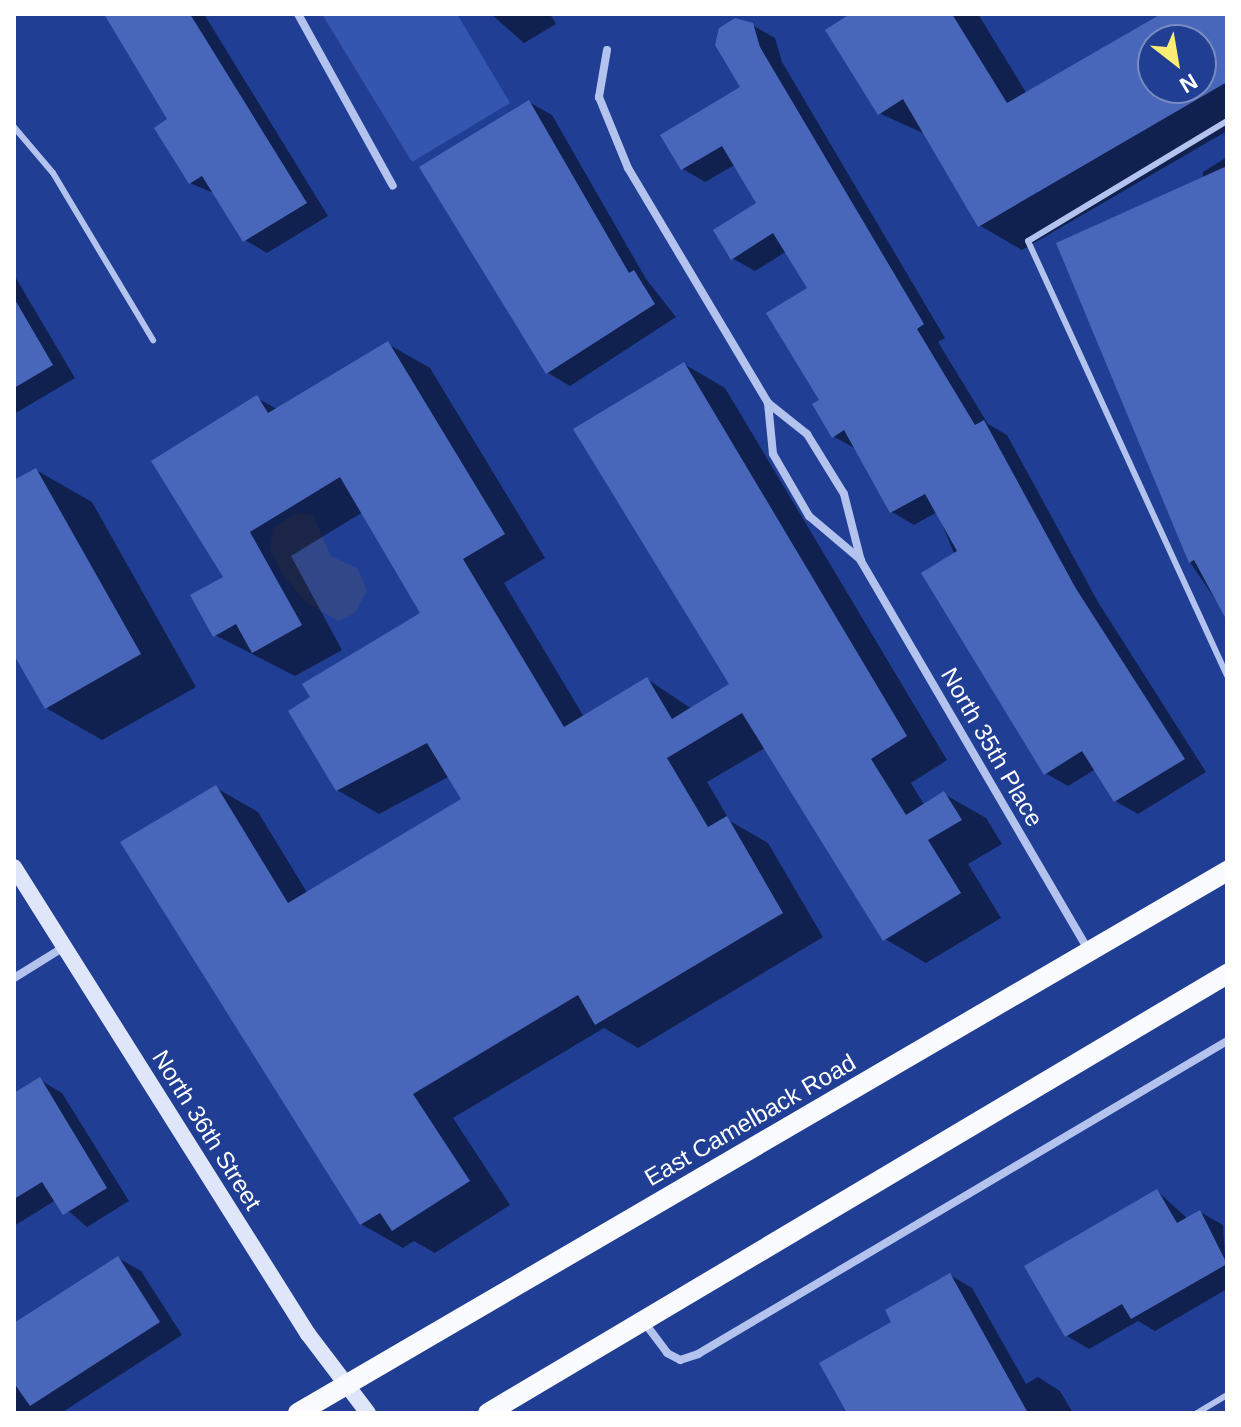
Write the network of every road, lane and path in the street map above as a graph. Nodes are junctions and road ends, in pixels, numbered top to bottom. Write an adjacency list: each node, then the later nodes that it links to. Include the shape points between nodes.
1 (298, 14): 5 (street)
2 (607, 50): 7 (street, North 35th Place, via 599,97 608,131)
3 (1227, 121): 9 (lane, via 1028,241)
4 (14, 127): 6 (lane, via 53,173)
5 (393, 186)
6 (153, 340)
7 (768, 403): 8 (street, North 35th Place, via 807,434 844,494); 8 (street, North 35th Place, via 773,454 809,516)
8 (861, 561): 13 (street, North 35th Place)
9 (1227, 676)
10 (14, 867): 12 (main road, North 36th Street)
11 (1227, 871): 13 (main road, East Camelback Road)
12 (64, 947): 15 (street); 18 (main road, North 36th Street, via 308,1334)
13 (1090, 953): 18 (main road, East Camelback Road)
14 (1227, 974): 17 (main road)
15 (14, 978)
16 (1227, 1041): 17 (street, via 698,1354 680,1360 667,1353)
17 (643, 1321): 22 (main road)
18 (347, 1384): 20 (main road, East Camelback Road); 21 (main road, North 36th Street)
19 (1227, 1395): 23 (lane)
20 (298, 1413)
21 (368, 1413)
22 (488, 1413)
23 (1197, 1413)

